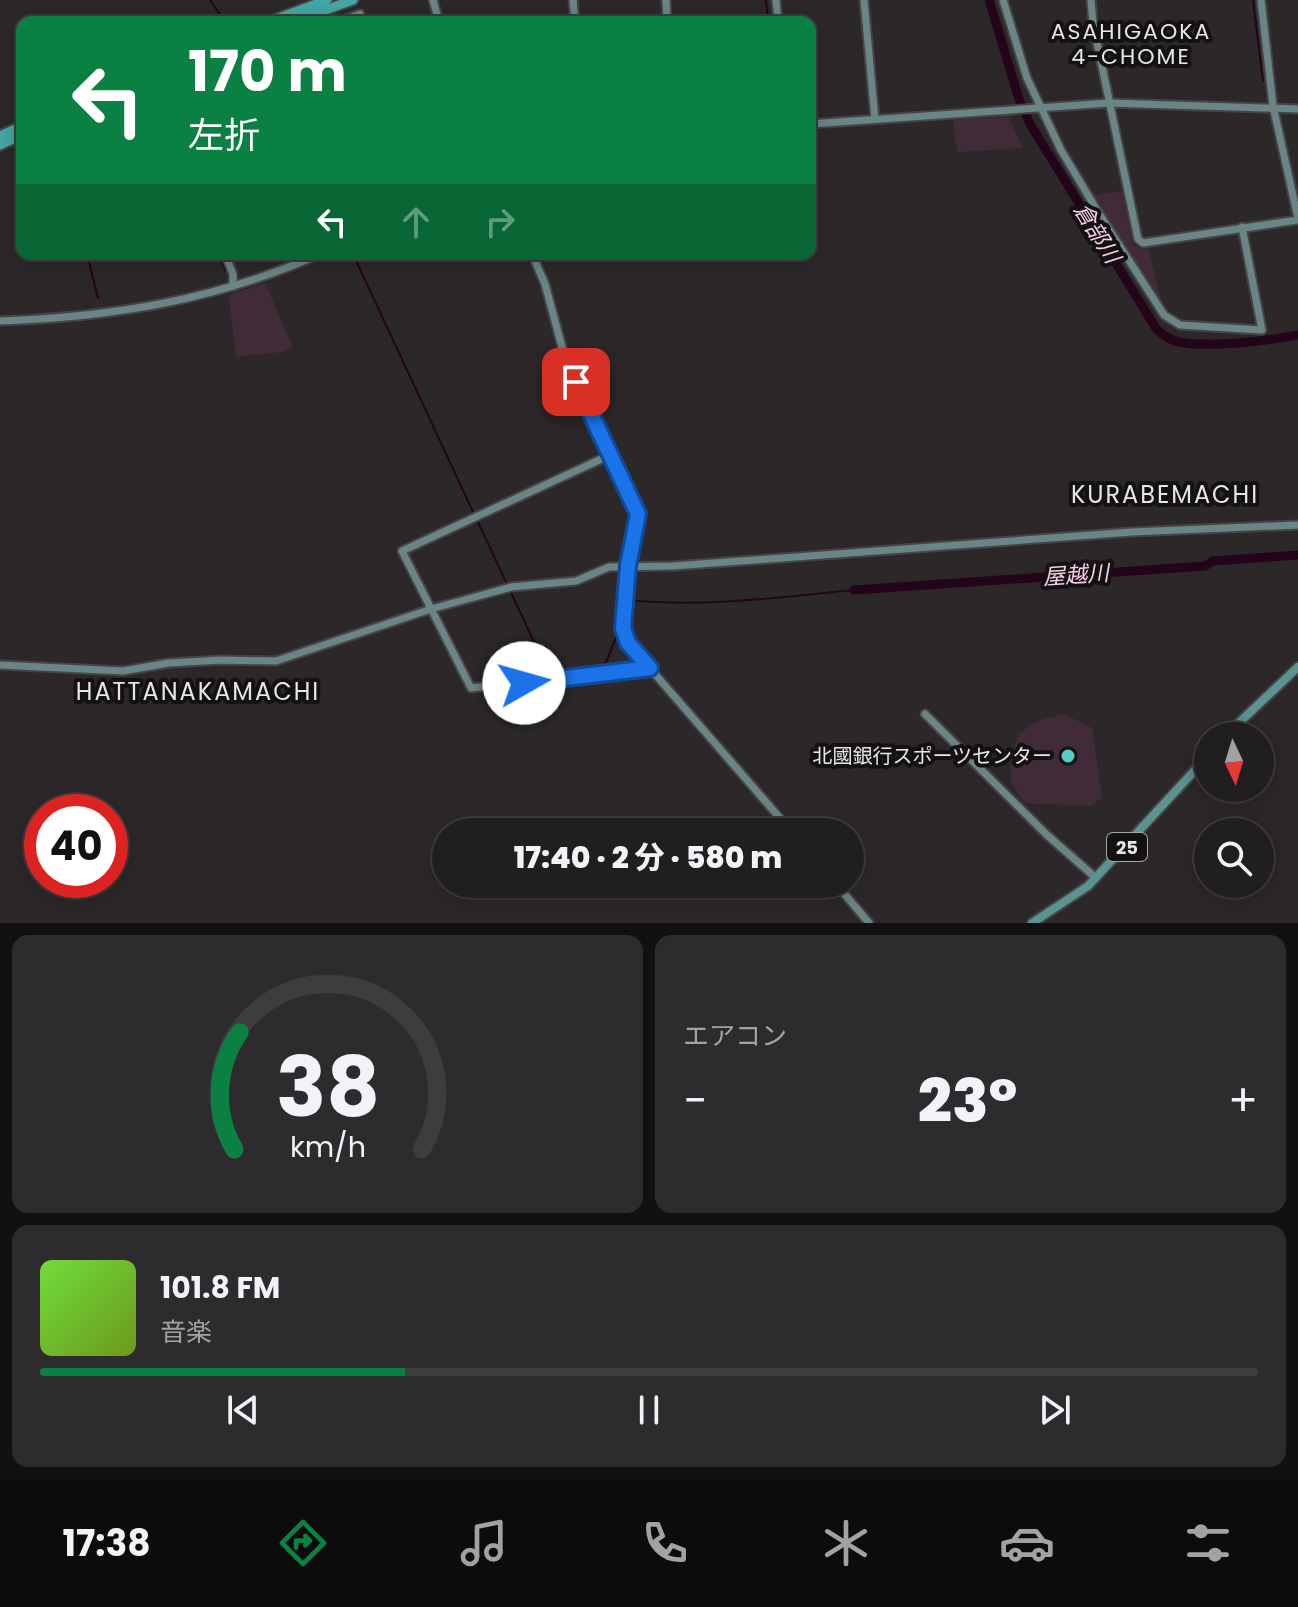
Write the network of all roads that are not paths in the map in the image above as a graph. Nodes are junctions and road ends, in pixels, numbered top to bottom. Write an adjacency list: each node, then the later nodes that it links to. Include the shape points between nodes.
1 (327, 0): 7 (highway)
2 (353, 0): 8 (highway)
3 (864, 0): 13 (street)
4 (1003, 0): 11 (street, via 1027,78)
5 (1091, 0): 9 (street)
6 (1261, 0): 10 (street)
7 (284, 16)
8 (309, 16)
9 (1109, 103): 10 (street); 11 (street); 16 (street, via 1138,239 1143,243)
10 (1273, 106): 12 (street); 15 (street)
11 (1042, 107): 13 (street); 16 (street, via 1096,213 1164,315 1180,325 1262,330)
12 (1298, 109)
13 (875, 119): 14 (street)
14 (816, 124)
15 (1298, 219): 16 (street)
16 (1242, 227)
17 (227, 260): 20 (street)
18 (306, 260): 20 (street)
19 (535, 260): 22 (street, via 565,358)
20 (233, 286): 21 (street, via 107,314)
21 (0, 321)
22 (610, 455): 24 (street, via 638,514); 25 (street, via 402,551)
23 (1298, 525): 24 (street)
24 (628, 566): 25 (street, via 609,567 576,581 508,587); 28 (street, via 623,628 628,643)
25 (431, 609): 26 (street, via 276,661 208,661 123,671); 28 (street, via 471,688)
26 (0, 665)
27 (1298, 667): 30 (main road)
28 (650, 668): 32 (street)
29 (925, 714): 33 (street)
30 (1240, 722)
31 (1194, 771): 33 (main road, 25)
32 (780, 818)
33 (1096, 878): 36 (main road, 25)
34 (848, 898): 35 (street)
35 (869, 923)
36 (1032, 923)

